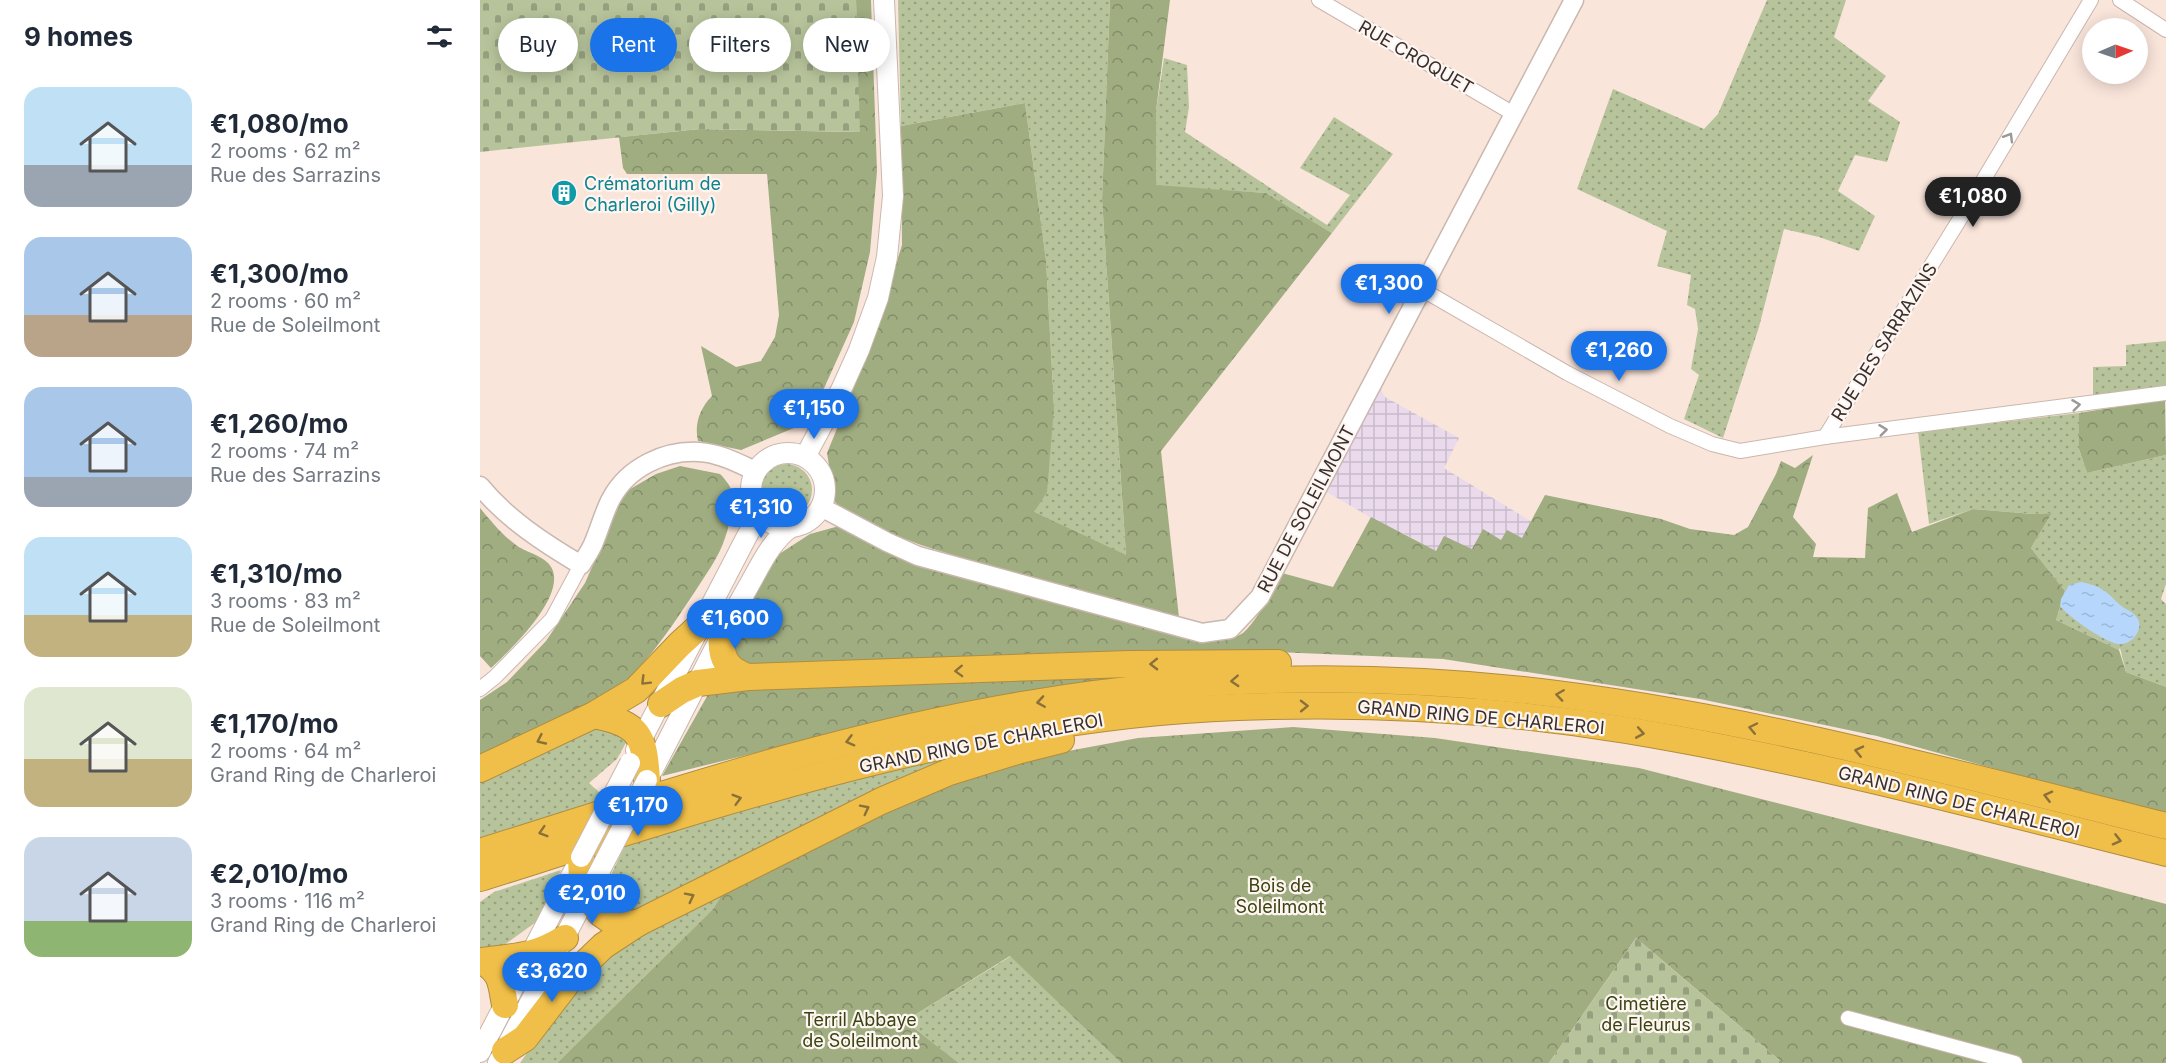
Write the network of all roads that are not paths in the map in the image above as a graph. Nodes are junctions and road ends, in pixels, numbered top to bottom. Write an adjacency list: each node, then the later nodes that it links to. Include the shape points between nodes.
1 (884, 0): 11 (main road, via 893,196 887,257 878,298 859,350)
2 (1319, 0): 7 (street, RUE CROQUET)
3 (1574, 0): 7 (street, RUE DE SOLEILMONT)
4 (2091, 0): 10 (street, RUE DES SARRAZINS, one-way to 4)
5 (2120, 0): 6 (street)
6 (2166, 30)
7 (1514, 114): 8 (street, RUE DE SOLEILMONT)
8 (1423, 290): 10 (street, RUE DES SARRAZINS, via 1567,373 1712,444 1740,451); 15 (street, RUE DE SOLEILMONT, via 1260,597 1230,629 1202,633 918,556)
9 (2166, 393): 10 (street, RUE DES SARRAZINS, one-way to 9)
10 (1825, 437)
11 (805, 457): 12 (main road, via 794,453 772,456); 15 (main road, via 823,479)
12 (755, 471): 14 (main road, via 750,494); 17 (street, via 728,458 700,452 674,453 653,460 631,473 611,498)
13 (480, 486): 17 (street, via 542,542)
14 (753, 505): 16 (main road, via 762,518); 18 (main road, via 752,527)
15 (821, 507): 16 (main road, via 808,521)
16 (791, 527): 18 (main road, via 770,549)
17 (581, 565): 21 (street, via 552,619)
18 (711, 630): 19 (highway, via 726,662 735,673); 20 (main road); 23 (main road); 24 (highway, one-way to 24, via 680,644 636,690)
19 (748, 677): 20 (highway); 22 (highway, one-way to 19, via 1478,674 1332,664 1129,664)
20 (698, 683): 23 (highway); 26 (main road)
21 (480, 689)
22 (1524, 690): 28 (highway, GRAND RING DE CHARLEROI, one-way to 22, via 1810,740 1625,704); 29 (highway, GRAND RING DE CHARLEROI, one-way to 29, via 1408,681 1234,681 1042,701 866,736 682,788)
23 (661, 704): 26 (main road)
24 (594, 715): 26 (highway, via 632,728); 27 (highway, one-way to 27)
25 (1140, 715): 30 (highway, GRAND RING DE CHARLEROI, one-way to 30, via 1234,707 1332,705 1437,709 1622,729 1811,766); 31 (highway, GRAND RING DE CHARLEROI, one-way to 25, via 693,811 873,762 1048,726); 33 (highway, one-way to 25, via 881,801 949,772 1017,751 1111,730)
26 (645, 759): 32 (main road, bridge)
27 (480, 769)
28 (2166, 826)
29 (480, 852)
30 (2166, 853)
31 (480, 878)
32 (583, 879): 33 (highway, via 600,913 617,925); 34 (main road); 35 (main road)
33 (638, 923): 40 (highway, via 603,946 574,974 525,1038)
34 (565, 938): 35 (highway); 40 (main road)
35 (530, 955): 36 (highway); 37 (main road)
36 (480, 961): 37 (highway, via 493,967)
37 (505, 1005): 39 (main road)
38 (1848, 1017): 41 (street)
39 (480, 1052)
40 (502, 1057)
41 (2015, 1063)

